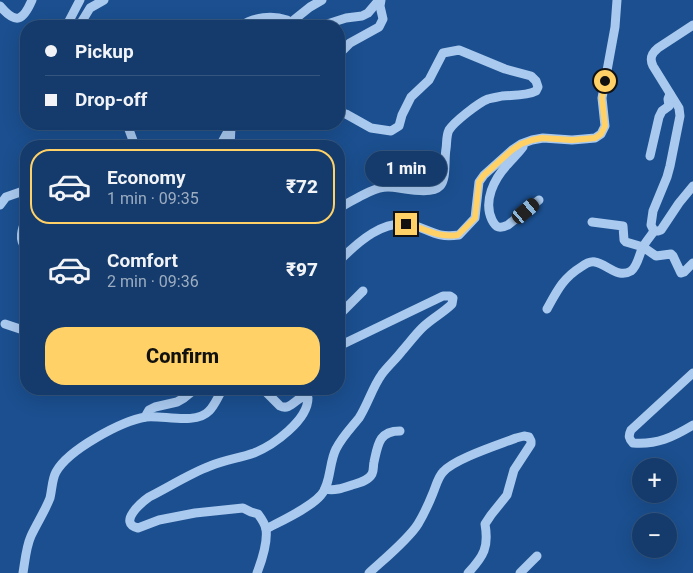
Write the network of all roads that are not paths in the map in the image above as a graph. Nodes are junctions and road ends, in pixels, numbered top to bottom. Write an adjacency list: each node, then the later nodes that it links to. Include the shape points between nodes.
1 (32, 0): 7 (street, via 26,14 20,18 6,13)
2 (80, 0): 8 (street)
3 (104, 0): 9 (street, via 90,8)
4 (322, 0): 12 (street)
5 (380, 0): 13 (street, via 362,16); 15 (street, via 383,19 379,27)
6 (618, 0): 18 (street, via 602,98 605,126 601,134 595,138)
7 (0, 6)
8 (70, 20)
9 (83, 20)
10 (250, 20): 11 (street, via 272,16)
11 (277, 20)
12 (296, 20)
13 (340, 20)
14 (693, 24): 16 (street, via 651,55 653,66)
15 (345, 48)
16 (670, 94): 19 (street, via 669,106 657,122); 26 (street, via 680,116 668,172 652,211)
17 (345, 114): 24 (street, via 370,128 391,131 399,126 411,97 429,80 443,53 455,50 531,76 538,87 530,94 488,99 455,124 448,132 444,178 436,189 380,188)
18 (528, 141): 22 (street, via 506,166 490,194 490,214 495,226 502,228 508,225); 28 (street, via 512,150 484,175 479,182 475,218 458,235 441,236 415,226 394,224 377,230)
19 (650, 156)
20 (693, 186): 26 (street, via 661,230)
21 (20, 192): 23 (street, via 6,197)
22 (539, 200)
23 (0, 204)
24 (345, 205)
25 (592, 222): 27 (street, via 622,226 626,242)
26 (654, 231): 27 (street)
27 (643, 247): 29 (street, via 656,256 671,254 682,273); 32 (street, via 630,272 621,274 594,262 574,271 564,279)
28 (345, 255)
29 (693, 263)
30 (363, 291): 31 (street)
31 (345, 309)
32 (546, 309)
33 (5, 324): 34 (street)
34 (20, 329)
35 (345, 343): 43 (street, via 443,296 452,298 452,304 422,328 382,374 363,412 335,450)
36 (693, 374): 41 (street, via 629,434 633,443 645,444 661,441)
37 (188, 395): 40 (street, via 177,402 149,410)
38 (219, 395): 40 (street, via 204,416)
39 (269, 395): 44 (street, via 283,408 306,396 308,403 299,421 272,444 251,454 212,465 149,497 134,510 130,520 132,526 138,528 195,512 243,508 258,514)
40 (145, 417): 46 (street, via 102,434 65,460 55,473 49,499 30,538)
41 (693, 425)
42 (400, 431): 43 (street, via 388,432 378,443 369,478 343,488)
43 (326, 489): 44 (street, via 315,502)
44 (266, 529): 47 (street, via 266,546)
45 (537, 556): 50 (street)
46 (23, 573)
47 (257, 573)
48 (369, 573): 49 (street, via 416,527 442,472 470,456 516,438 529,438 531,444 514,470 507,495 485,524 484,554)
49 (468, 573)
50 (520, 573)

